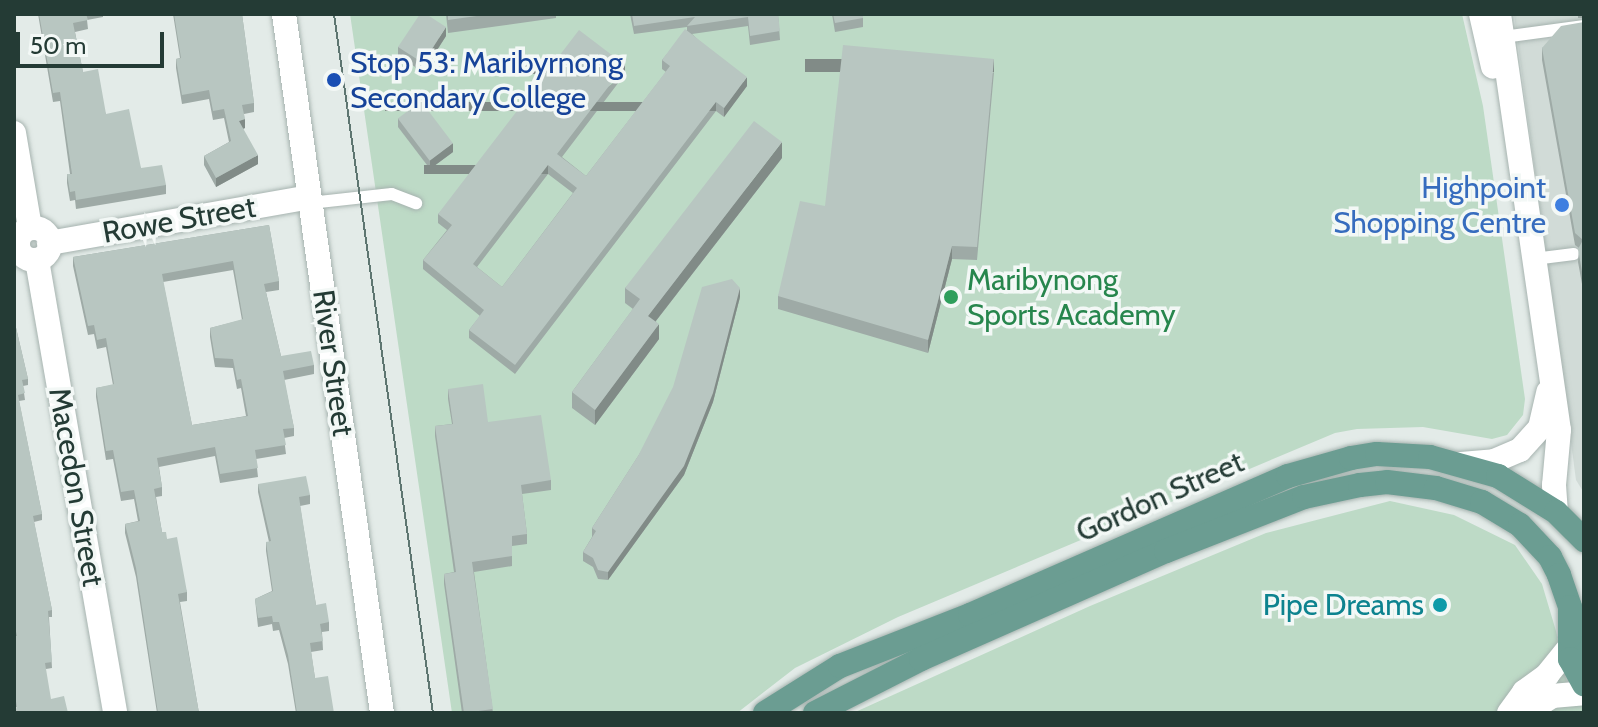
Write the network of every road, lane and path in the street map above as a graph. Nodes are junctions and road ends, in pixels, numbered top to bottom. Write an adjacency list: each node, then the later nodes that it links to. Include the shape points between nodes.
1 (284, 14): 7 (street, River Street)
2 (1481, 14): 5 (street, via 1495,75)
3 (1501, 26): 4 (lane, via 1548,31); 5 (street)
4 (1584, 26)
5 (1512, 118): 11 (street)
6 (14, 133): 9 (street, Macedon Street)
7 (310, 200): 8 (lane, via 392,194); 9 (street, Rowe Street); 21 (street, River Street)
8 (416, 203)
9 (30, 246): 20 (street, Macedon Street)
10 (1574, 254): 11 (lane)
11 (1534, 259): 12 (street)
12 (1550, 378): 13 (street, via 1545,414 1532,440 1507,458); 14 (street, via 1559,430)
13 (1461, 464): 14 (main road, Gordon Street, via 1498,476); 22 (main road, Gordon Street, via 1377,454 1308,469 840,666)
14 (1556, 512): 15 (main road, Gordon Street)
15 (1584, 540)
16 (1584, 607): 17 (main road)
17 (1569, 642): 18 (main road, Gordon Street, via 1574,670); 23 (main road, Gordon Street, via 1570,607 1559,575 1520,525 1482,502 1436,488 1387,482 1304,497 1166,551 921,659); 24 (street, via 1547,675 1524,692)
18 (1584, 684)
19 (1584, 693): 25 (street, via 1552,696)
20 (115, 713)
21 (382, 713)
22 (765, 713)
23 (815, 713)
24 (1509, 713)
25 (1526, 713)

